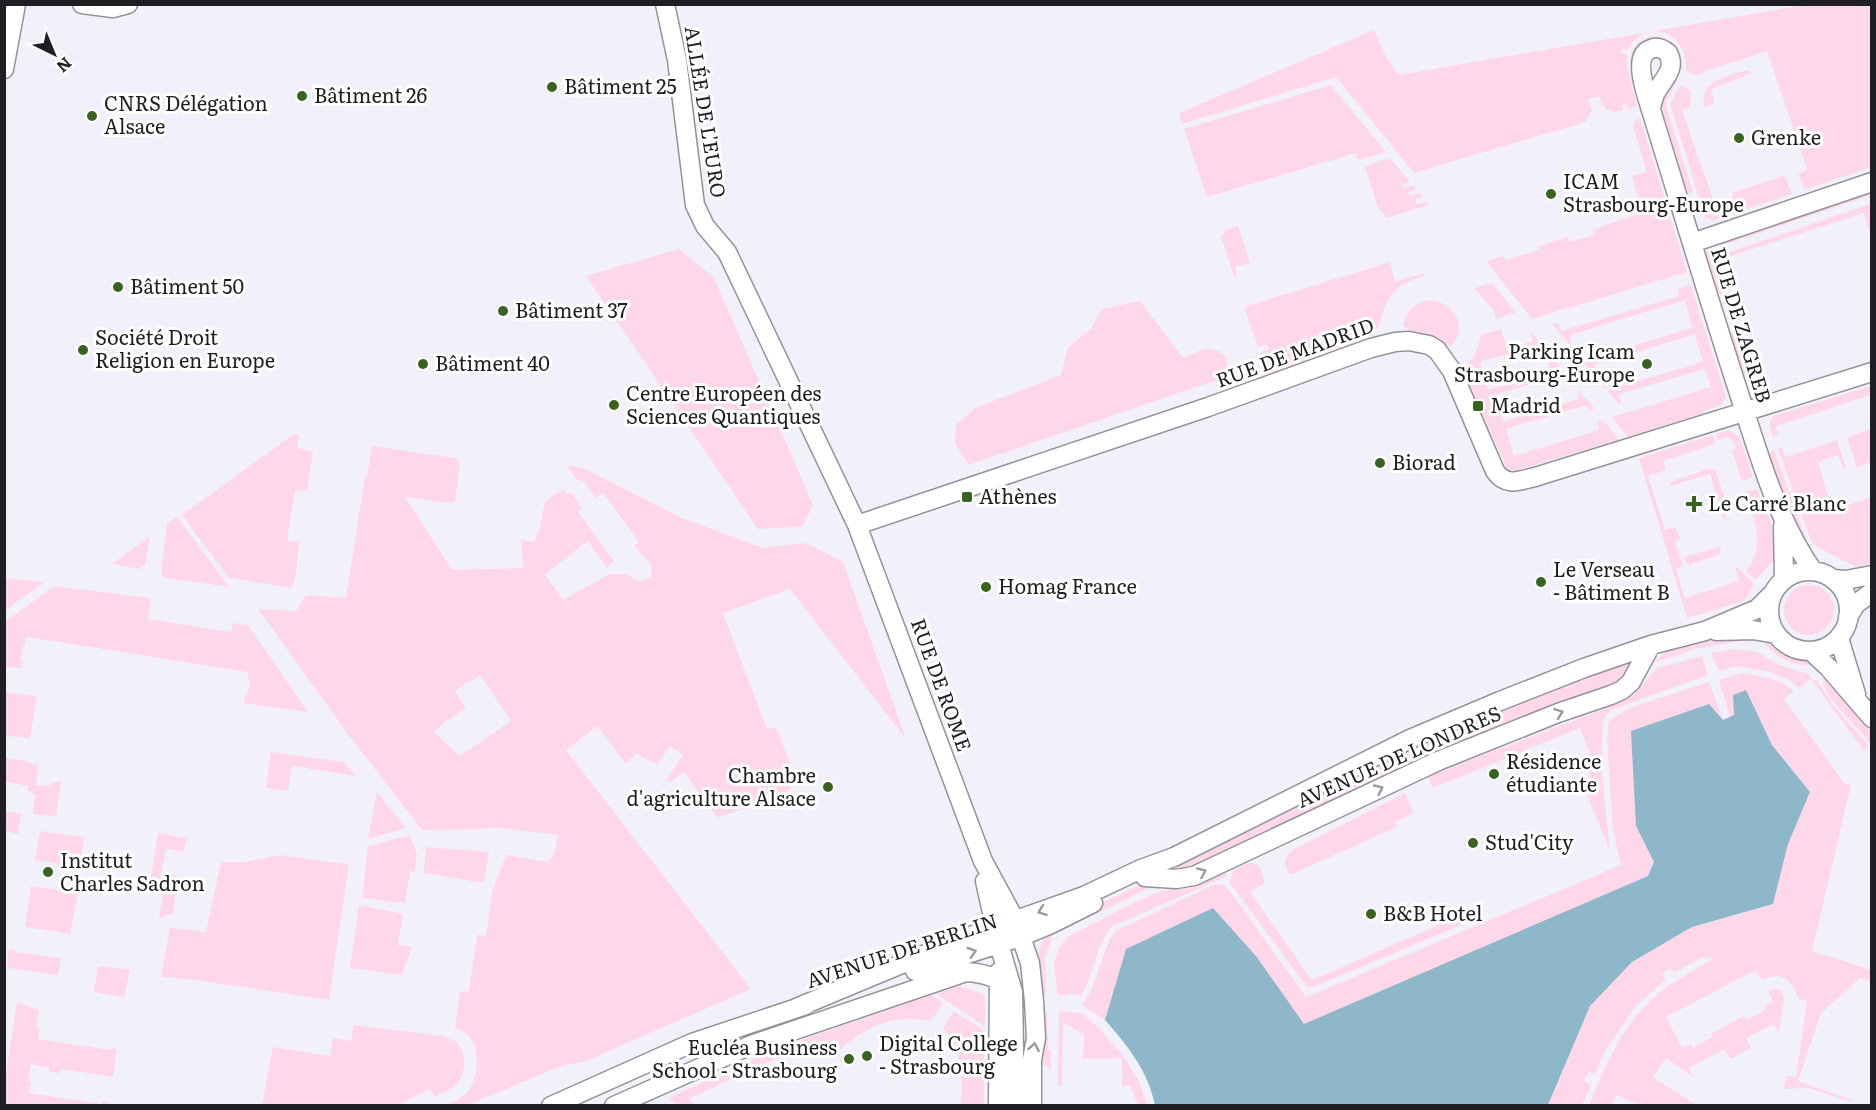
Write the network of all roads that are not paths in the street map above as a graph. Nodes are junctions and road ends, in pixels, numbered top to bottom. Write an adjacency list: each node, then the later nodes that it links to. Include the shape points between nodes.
1 (16, 4): 5 (street)
2 (82, 4): 3 (street, via 113,8)
3 (128, 4)
4 (665, 4): 12 (street, ALLÉE DE L'EURO, via 677,60 695,206 705,226 727,252)
5 (4, 69)
6 (1651, 109): 8 (street, RUE DE ZAGREB)
7 (1872, 183): 8 (street)
8 (1692, 243): 10 (street, RUE DE ZAGREB)
9 (1872, 372): 10 (street)
10 (1745, 411): 11 (street, RUE DE ZAGREB); 12 (street, RUE DE MADRID, via 1511,482 1495,471 1452,371 1437,350 1416,341 1395,342)
11 (1783, 518): 13 (street, RUE DE ZAGREB); 15 (street, RUE DE ZAGREB)
12 (858, 525): 28 (street, RUE DE ROME)
13 (1813, 571): 15 (street); 16 (street)
14 (1872, 575): 16 (street)
15 (1784, 579): 18 (street)
16 (1833, 579): 19 (street, via 1845,593)
17 (1872, 592): 19 (street, via 1856,604)
18 (1772, 594): 20 (street, AVENUE DE LONDRES, via 1757,609); 21 (street, via 1769,614)
19 (1848, 617): 22 (street)
20 (1705, 631): 21 (street, AVENUE DE LONDRES, via 1753,630); 23 (street, AVENUE DE LONDRES)
21 (1776, 634): 24 (street, via 1797,649)
22 (1839, 638): 24 (street); 25 (street)
23 (1651, 645): 27 (street, AVENUE DE LONDRES, via 1410,739); 29 (street, AVENUE DE LONDRES, one-way to 23, via 1194,876 1438,761 1622,690 1631,682)
24 (1811, 651): 25 (street)
25 (1860, 704): 26 (street)
26 (1872, 718)
27 (1174, 857): 29 (street, AVENUE DE LONDRES); 30 (street, AVENUE DE LONDRES, one-way to 30)
28 (983, 861): 30 (street, RUE DE ROME); 31 (street, RUE DE ROME)
29 (1145, 877): 30 (street, AVENUE DE LONDRES, via 1049,925)
30 (1018, 928): 31 (street, AVENUE DE LONDRES); 33 (street); 38 (street, RUE DE ROME, one-way to 30, via 1035,1007 1030,963)
31 (998, 935): 32 (street); 33 (street); 34 (street, AVENUE DE BERLIN, via 692,1043)
32 (999, 979): 33 (street); 35 (street, via 977,972 960,973 751,1045); 36 (street)
33 (1013, 992): 37 (street)
34 (551, 1106)
35 (614, 1106)
36 (998, 1106)
37 (1015, 1106)
38 (1032, 1106)

